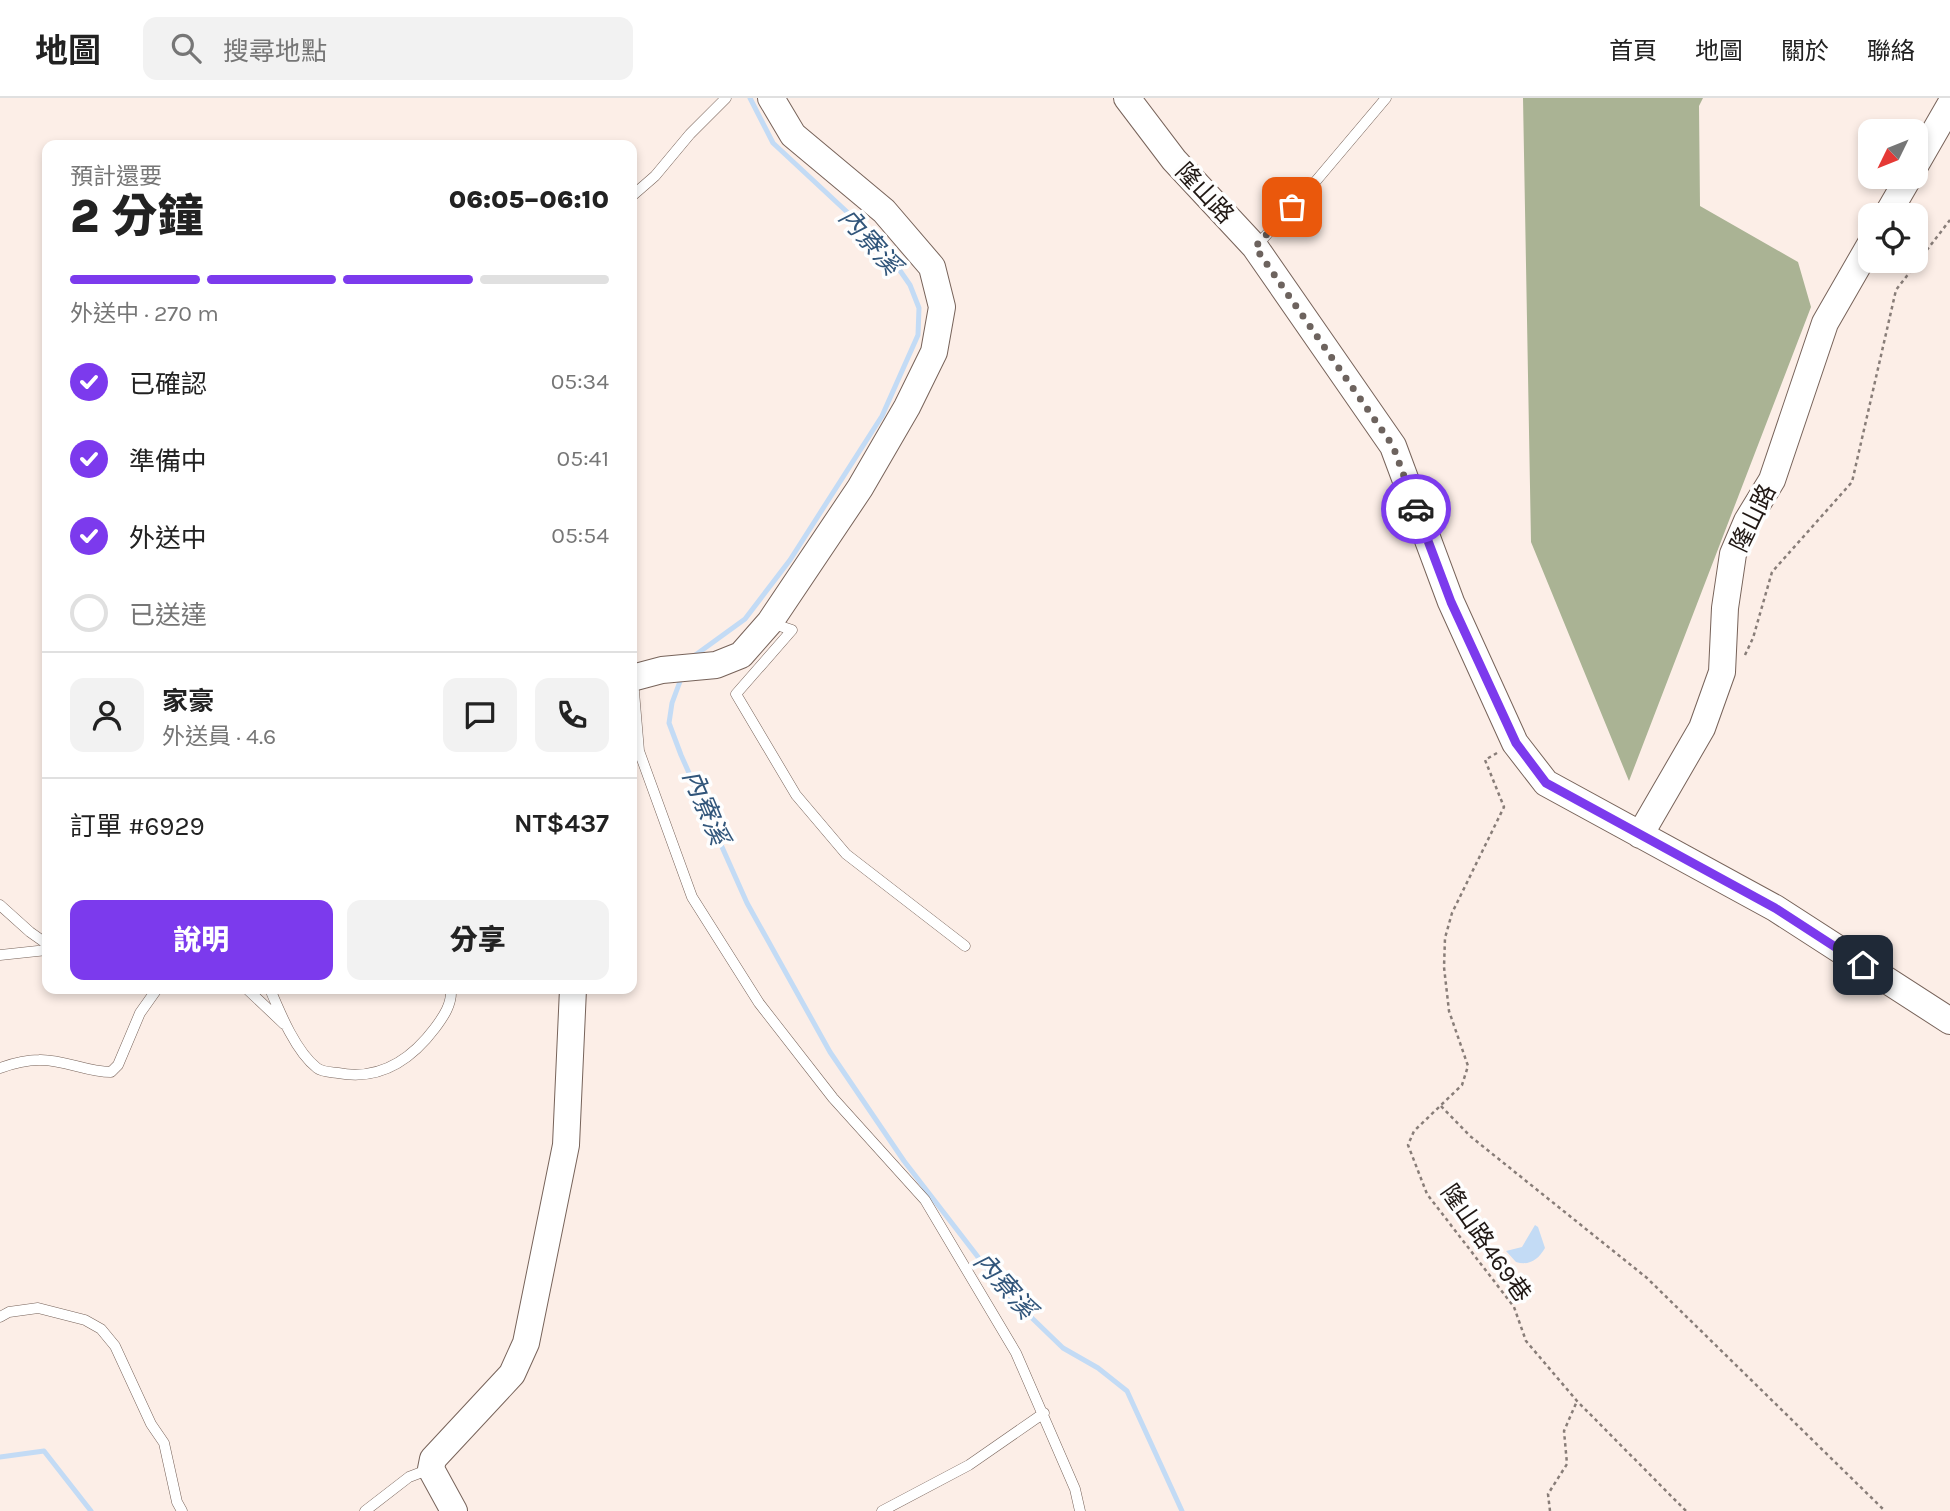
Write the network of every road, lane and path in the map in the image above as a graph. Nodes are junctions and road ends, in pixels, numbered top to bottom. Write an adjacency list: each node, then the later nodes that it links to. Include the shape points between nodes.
1 (726, 98): 7 (lane)
2 (771, 98): 11 (street, via 793,135 884,211 932,267 942,306 934,352 907,407 860,488)
3 (1126, 98): 9 (street, 隆山路, via 1174,160)
4 (1386, 98): 9 (lane)
5 (1950, 105): 6 (street)
6 (1928, 143)
7 (637, 192)
8 (1950, 220): 12 (path, via 1896,290 1852,482 1772,572 1754,638)
9 (1255, 247): 15 (street, 隆山路, via 1393,446 1451,602)
10 (1858, 266): 16 (street, 隆山路, via 1825,323 1772,480 1732,554 1722,672 1702,728)
11 (769, 622): 13 (street, via 741,655 716,665); 19 (lane, via 792,630 736,694 796,795 846,854)
12 (1742, 660)
13 (637, 677)
14 (637, 730): 33 (lane, via 639,751 692,897 759,1003 833,1098 925,1200 1016,1353)
15 (1516, 743): 16 (street, 隆山路, via 1546,783); 30 (path, 隆山路469巷, via 1485,760 1504,807 1452,913 1445,938 1449,1011 1468,1066 1462,1085)
16 (1640, 835): 27 (street, 隆山路, via 1775,908)
17 (0, 905): 18 (lane)
18 (42, 940)
19 (965, 946)
20 (42, 951): 21 (lane)
21 (0, 955)
22 (154, 994): 29 (lane, via 111,1072 39,1059)
23 (252, 994): 28 (lane)
24 (272, 994): 28 (lane)
25 (451, 994): 28 (lane, via 439,1023 420,1048 395,1066 373,1073 345,1075 319,1070)
26 (573, 994): 34 (street, via 566,1145 526,1343 512,1374)
27 (1950, 1021)
28 (289, 1029)
29 (0, 1068)
30 (1441, 1106): 32 (path, 隆山路469巷, via 1414,1131 1408,1145 1427,1194 1514,1307 1526,1341); 42 (path, via 1470,1136 1647,1278)
31 (0, 1317): 35 (lane, via 38,1308 101,1329 115,1346 150,1424 164,1443)
32 (1577, 1401): 40 (path, via 1564,1432 1567,1464 1548,1494); 41 (path, 隆山路469巷)
33 (1044, 1413): 38 (lane, via 969,1465); 39 (lane)
34 (432, 1464): 36 (lane); 37 (street)
35 (182, 1511)
36 (365, 1511)
37 (453, 1511)
38 (882, 1511)
39 (1080, 1511)
40 (1550, 1511)
41 (1686, 1511)
42 (1885, 1511)

